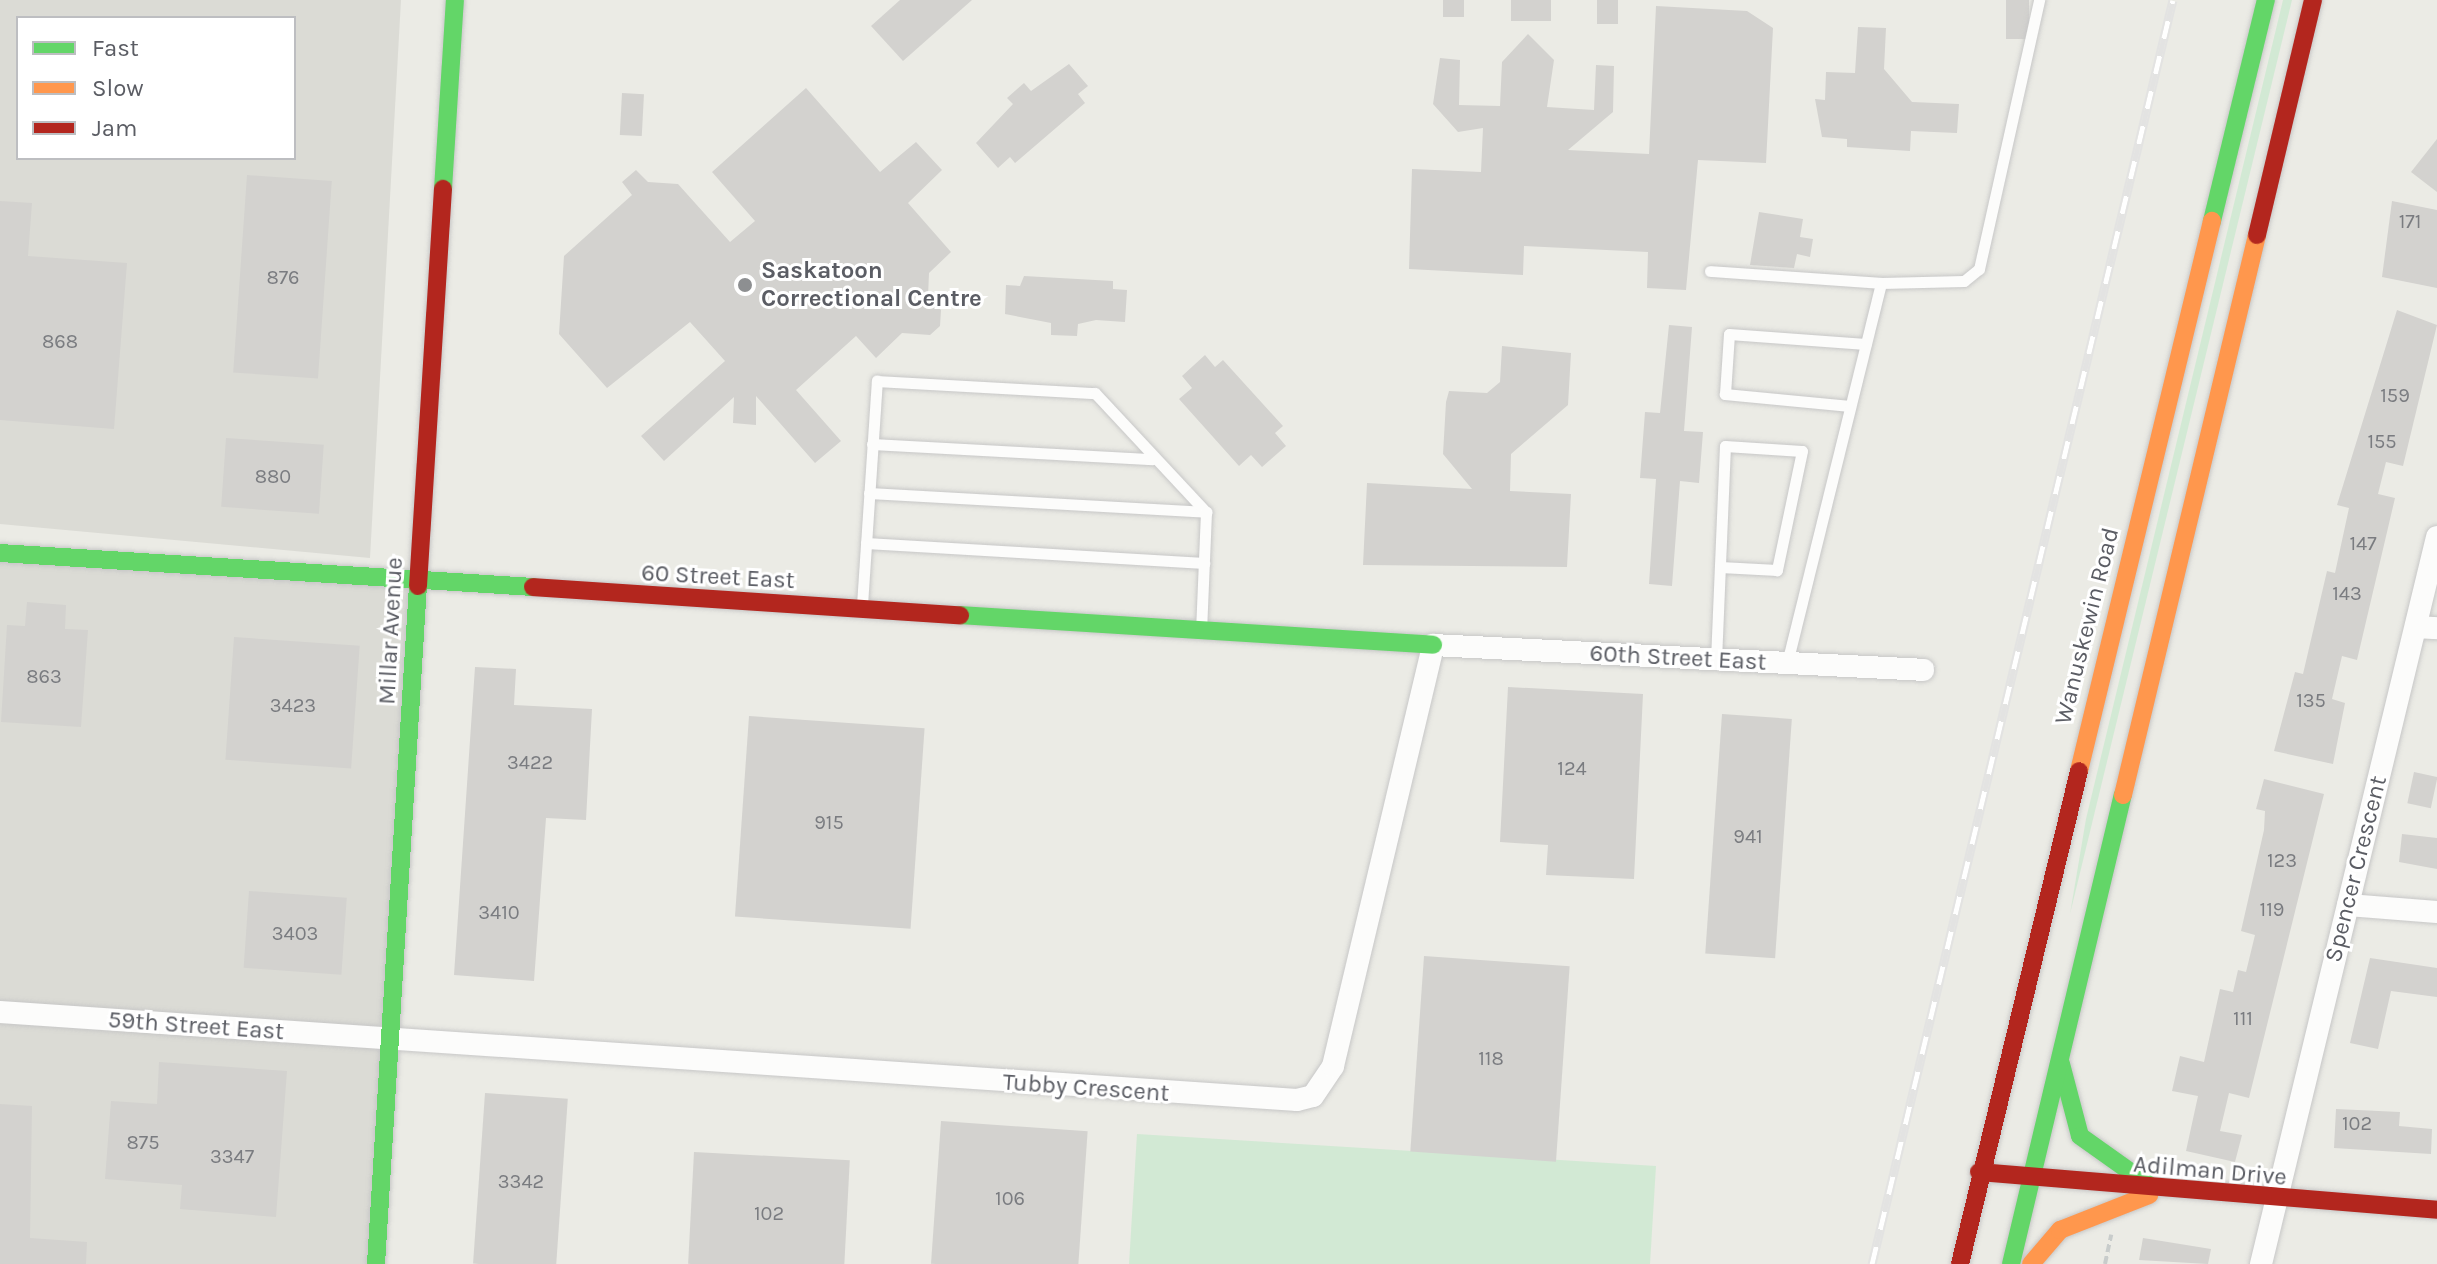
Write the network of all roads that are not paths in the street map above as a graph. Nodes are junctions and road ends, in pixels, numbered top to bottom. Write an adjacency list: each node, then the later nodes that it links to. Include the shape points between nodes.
1 (455, 0): 18 (street, Millar Avenue)
2 (2039, 0): 6 (lane, via 1979,269 1964,281)
3 (2266, 0): 31 (street, Wanuskewin Road)
4 (2313, 0): 30 (street)
5 (1710, 271): 6 (lane)
6 (1881, 283): 7 (lane)
7 (1866, 344): 8 (lane); 8 (lane, via 1729,334 1725,394)
8 (1850, 406): 24 (lane)
9 (872, 444): 10 (lane); 10 (lane, via 877,381 1095,393); 11 (lane)
10 (1153, 459): 12 (lane)
11 (869, 493): 12 (lane); 14 (lane)
12 (1206, 512): 16 (lane)
13 (2437, 537): 20 (street, Spencer Crescent)
14 (866, 543): 16 (lane); 19 (lane)
15 (0, 553): 18 (street, 60 Street East)
16 (1204, 563): 21 (lane)
17 (1720, 567): 17 (lane, via 1725,446 1802,451 1777,570); 23 (lane)
18 (417, 583): 19 (street, 60 Street East); 29 (street, Millar Avenue)
19 (861, 610): 21 (street, 60 Street East)
20 (2426, 628): 26 (street, Spencer Crescent)
21 (1201, 631): 22 (street, 60 Street East)
22 (1433, 645): 23 (street, 60th Street East); 29 (street, Tubby Crescent, via 1333,1066 1313,1096 1277,1101)
23 (1716, 660): 24 (street, 60th Street East)
24 (1787, 663): 25 (street, 60th Street East)
25 (1923, 670)
26 (2348, 905): 27 (street); 34 (street, Spencer Crescent)
27 (2437, 912)
28 (0, 1012): 29 (street, 59th Street East)
29 (392, 1040): 36 (street, Millar Avenue)
30 (2060, 1057): 32 (street); 33 (street, via 2080,1136 2092,1151)
31 (1979, 1172): 32 (street, Adilman Drive); 37 (street, Wanuskewin Road)
32 (2031, 1178): 33 (street, Adilman Drive); 38 (street)
33 (2162, 1191): 34 (street, Adilman Drive); 39 (street, via 2086,1216 2044,1244)
34 (2278, 1202): 35 (street, Adilman Drive); 40 (street, Spencer Crescent)
35 (2437, 1210)
36 (376, 1264)
37 (1960, 1264)
38 (2011, 1264)
39 (2031, 1264)
40 (2261, 1264)

